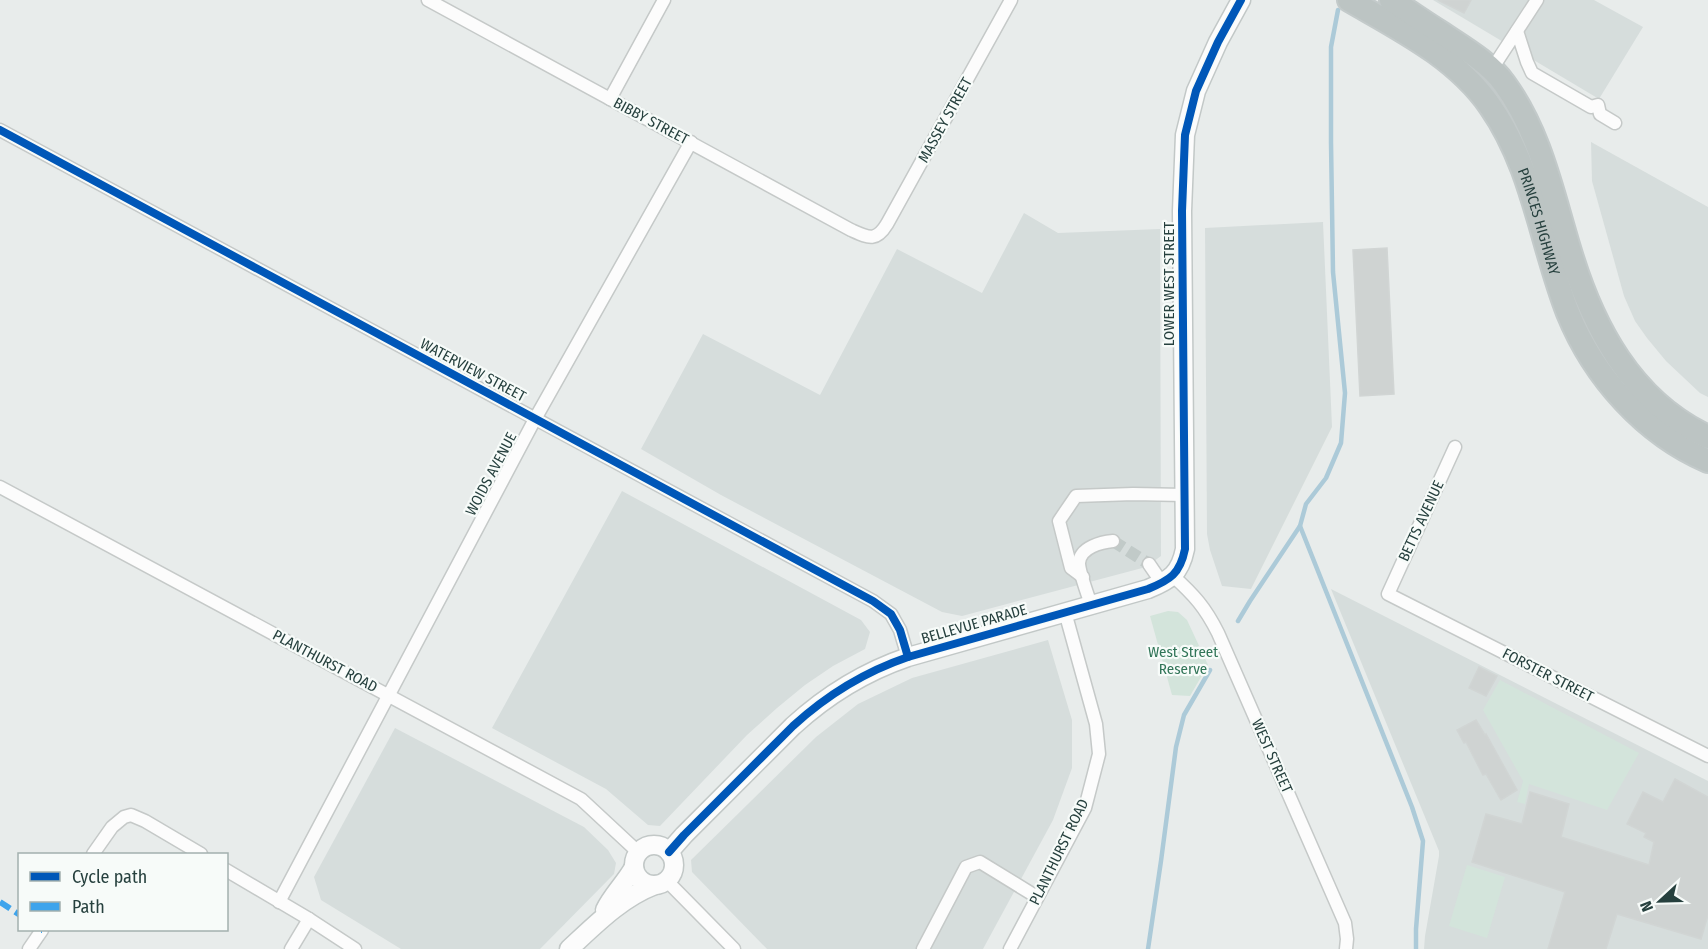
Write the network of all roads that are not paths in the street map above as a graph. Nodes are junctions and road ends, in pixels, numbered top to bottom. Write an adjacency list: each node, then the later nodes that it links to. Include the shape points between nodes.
1 (428, 0): 11 (street, BIBBY STREET)
2 (664, 0): 11 (street)
3 (1011, 0): 15 (street, MASSEY STREET, via 887,224)
4 (1241, 0): 21 (street, LOWER WEST STREET, via 1196,91 1185,135)
5 (1349, 0): 10 (highway, PRINCES HIGHWAY, via 1435,52)
6 (1390, 0): 9 (highway, PRINCES HIGHWAY)
7 (1537, 0): 8 (street)
8 (1517, 31): 9 (street); 12 (street, via 1532,73 1591,107 1598,105 1600,114)
9 (1491, 69): 10 (street); 17 (highway, PRINCES HIGHWAY, via 1516,101 1540,150 1582,286 1607,342 1656,402)
10 (1476, 87): 19 (highway, PRINCES HIGHWAY, via 1509,136 1522,165 1569,314 1594,362 1626,403 1658,433)
11 (610, 99): 14 (street, BIBBY STREET)
12 (1616, 123)
13 (0, 130): 16 (street, WATERVIEW STREET)
14 (691, 142): 15 (street, BIBBY STREET, via 851,230); 16 (street, WOIDS AVENUE)
15 (875, 237)
16 (535, 419): 29 (street, WATERVIEW STREET, via 873,601 891,614); 30 (street, WOIDS AVENUE)
17 (1708, 437)
18 (1455, 447): 26 (street, BETTS AVENUE)
19 (1708, 461)
20 (0, 487): 30 (street, PLANTHURST ROAD)
21 (1184, 495): 24 (street, via 1076,496 1059,521 1071,568); 25 (street, LOWER WEST STREET, via 1185,549 1180,567)
22 (1113, 541): 24 (street, via 1101,542 1083,553 1079,562)
23 (1149, 564): 25 (street, WEST STREET)
24 (1083, 577): 27 (street)
25 (1167, 580): 27 (street, BELLEVUE PARADE, via 1149,590); 50 (street, WEST STREET, via 1199,600 1209,614 1345,923)
26 (1388, 594): 31 (street, FORSTER STREET)
27 (1090, 605): 28 (street, BELLEVUE PARADE)
28 (1065, 612): 29 (street, BELLEVUE PARADE); 38 (street, PLANTHURST ROAD, via 1096,724 1099,754 1085,808)
29 (908, 657): 32 (street, BELLEVUE PARADE, via 881,666 809,711)
30 (388, 695): 35 (street, PLANTHURST ROAD, via 581,799); 39 (street, WOIDS AVENUE)
31 (1708, 756)
32 (669, 852): 35 (street, via 654,845 644,848); 37 (street, via 674,868 672,875)
33 (94, 853): 34 (street, via 112,827 131,814)
34 (198, 853)
35 (636, 860): 37 (street, via 640,880); 41 (street)
36 (228, 871): 39 (street)
37 (661, 883): 41 (street, via 640,891); 47 (street)
38 (1037, 897): 48 (street, via 980,862 966,867); 49 (street, PLANTHURST ROAD)
39 (279, 902): 40 (street)
40 (309, 919): 44 (street); 45 (street)
41 (601, 920): 46 (street)
42 (41, 931): 43 (street)
43 (29, 949)
44 (291, 949)
45 (355, 949)
46 (569, 949)
47 (734, 949)
48 (923, 949)
49 (1010, 949)
50 (1346, 949)

